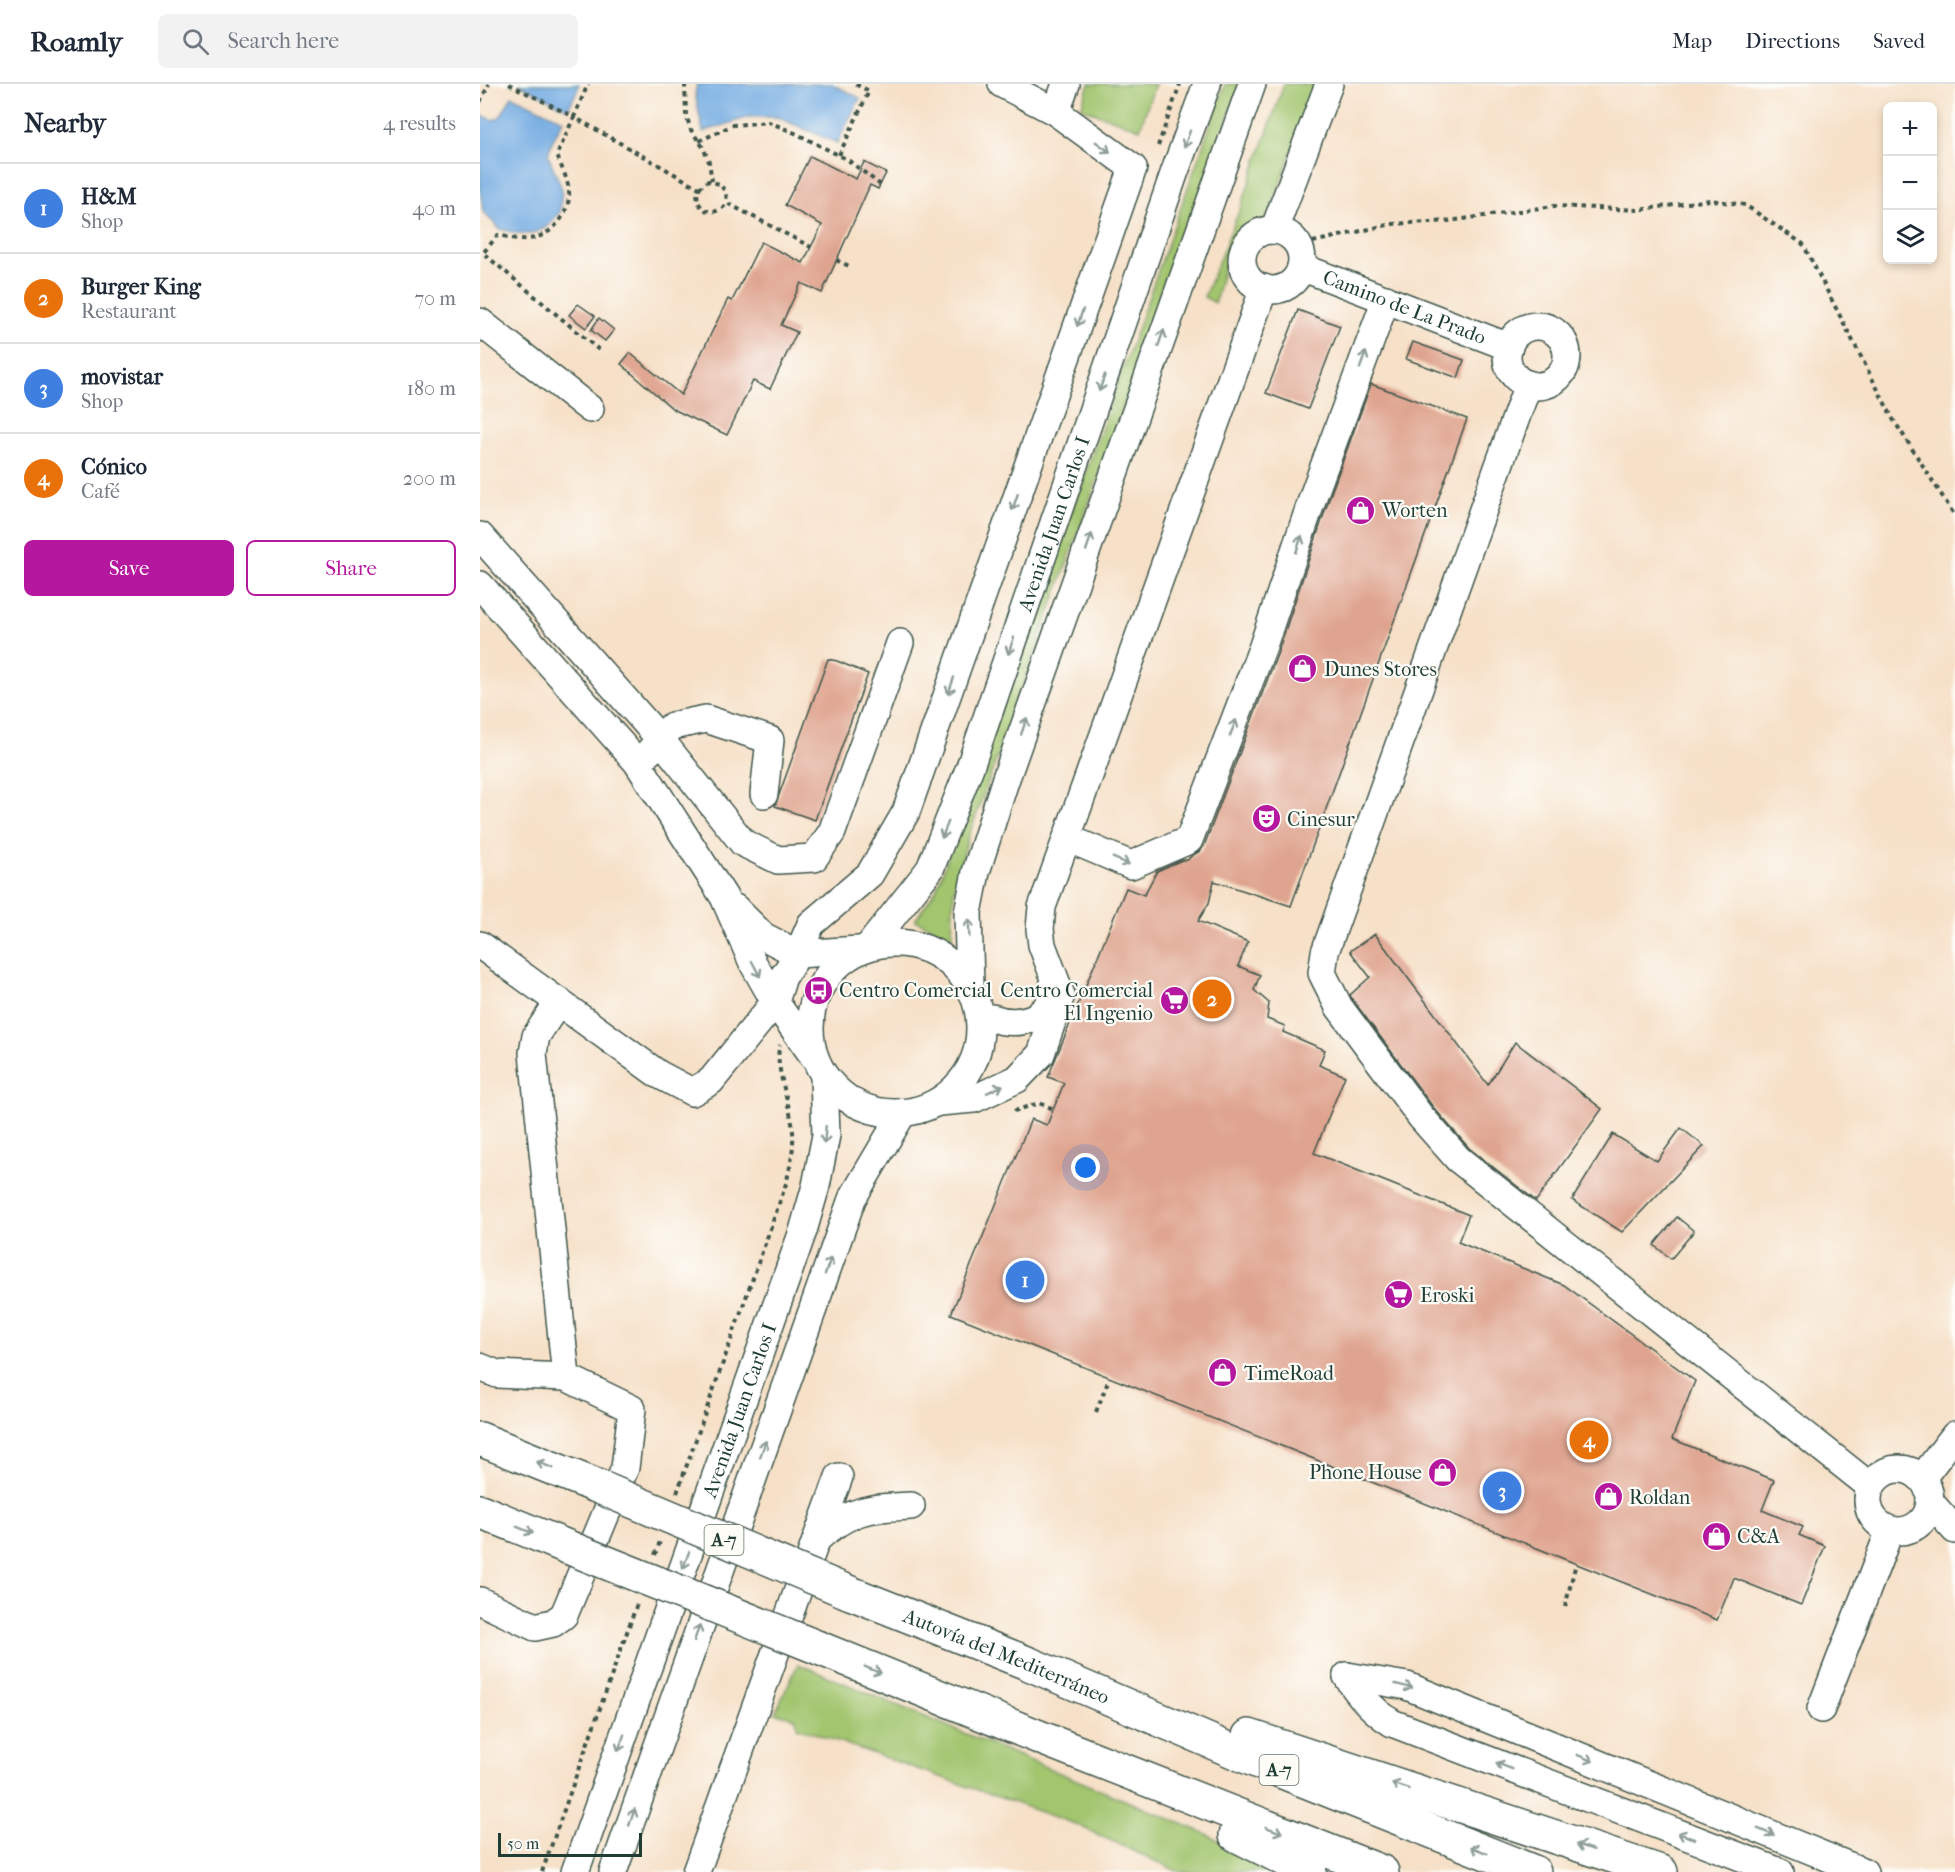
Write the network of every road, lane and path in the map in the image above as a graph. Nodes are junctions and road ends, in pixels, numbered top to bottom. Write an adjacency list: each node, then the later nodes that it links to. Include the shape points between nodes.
1 (489, 84): 11 (path)
2 (509, 84): 13 (path)
3 (588, 84): 13 (path)
4 (685, 84): 14 (path, via 686,115)
5 (855, 84): 15 (path, via 869,91)
6 (1002, 84): 12 (street)
7 (1066, 84): 12 (street)
8 (1207, 84): 42 (street, Avenida Juan Carlos I, one-way to 42, via 970,767 930,869)
9 (1252, 84): 45 (street, one-way to 9, via 968,913 976,872)
10 (1329, 84): 20 (street)
11 (480, 102)
12 (1056, 112): 43 (street, one-way to 43, via 1133,168 906,812 870,874 811,924)
13 (574, 117): 18 (path); 29 (path, via 557,155 569,188 561,218 554,228 535,238 498,235 483,253)
14 (699, 141): 15 (path, via 733,125 769,122); 16 (path, via 709,162)
15 (839, 155): 17 (path)
16 (712, 181): 18 (path); 19 (path, via 724,189)
17 (882, 186)
18 (699, 188): 19 (path, via 697,199 707,212 716,212)
19 (727, 204): 21 (path)
20 (1274, 230): 22 (street, via 1292,237); 25 (street, via 1252,238 1242,258 1250,279)
21 (811, 247)
22 (1300, 256): 25 (street, via 1294,281 1285,287); 26 (street, Camino de La Prado); 32 (path, via 1392,224 1449,221 1554,206 1638,210 1710,201 1745,205 1803,244 1893,419)
23 (836, 260): 24 (path)
24 (849, 266)
25 (1264, 288): 39 (street)
26 (1386, 299): 28 (street, Camino de La Prado); 39 (street, one-way to 26, via 1131,865 1189,840 1263,646)
27 (480, 322): 31 (street)
28 (1509, 347): 30 (street, via 1509,366 1514,375); 30 (street, via 1517,334 1539,326 1549,328 1563,341 1567,358 1559,376 1548,384)
29 (599, 350)
30 (1528, 384): 62 (street, via 1325,952 1322,973 1339,1007 1421,1117 1458,1159)
31 (590, 409)
32 (1955, 516)
33 (480, 536): 36 (street)
34 (480, 585): 37 (street)
35 (900, 643): 36 (street, via 832,832 814,858 778,860 742,843)
36 (661, 740): 37 (street); 38 (street, via 672,726 706,719 770,740)
37 (637, 762): 40 (street)
38 (764, 794)
39 (1067, 838): 44 (street, via 1042,907 1042,945)
40 (724, 897): 43 (street, via 763,936); 47 (street, one-way to 47)
41 (480, 945): 46 (street)
42 (864, 948): 43 (street); 45 (street, via 905,943 932,951); 50 (street, via 835,966 818,990 809,1022)
43 (798, 954): 47 (street, via 783,977)
44 (1052, 971): 48 (street, via 1050,1004 1037,1015 1026,1021 1005,1023); 51 (street, one-way to 44, via 974,1099 1017,1079 1041,1054 1061,996)
45 (970, 986): 51 (street, via 981,1028 975,1061 954,1090)
46 (559, 1001): 47 (street, via 658,1074 692,1092 711,1081); 56 (street, via 536,1036 533,1053)
47 (775, 1002): 50 (street)
48 (992, 1018)
49 (782, 1039): 64 (path, via 778,1062 794,1130 790,1167)
50 (819, 1067): 54 (street, via 834,1089 862,1107); 80 (street, Avenida Juan Carlos I, one-way to 80, via 826,1135 803,1231)
51 (939, 1102): 54 (street)
52 (1054, 1109): 53 (path, via 1039,1103)
53 (1014, 1111)
54 (902, 1114): 81 (street, one-way to 54, via 852,1199)
55 (480, 1367): 56 (street, via 497,1374)
56 (566, 1377): 74 (street, via 633,1409 624,1468 564,1615 553,1623 535,1627)
57 (1109, 1378): 58 (path)
58 (1096, 1412)
59 (1955, 1435): 63 (street)
60 (480, 1439): 76 (highway, Autovía del Mediterráneo / A-7, one-way to 60, bridge)
61 (839, 1477): 70 (street)
62 (1871, 1487): 63 (street, via 1879,1476 1902,1469 1912,1472); 67 (street, via 1870,1511 1876,1521)
63 (1926, 1490): 67 (street, via 1928,1513 1922,1521 1913,1528); 68 (street)
64 (677, 1495)
65 (911, 1506): 70 (street, via 869,1508 837,1521)
66 (480, 1511): 78 (highway, one-way to 78, bridge)
67 (1890, 1530): 77 (street)
68 (1955, 1530)
69 (662, 1536): 71 (path)
70 (817, 1539): 82 (street)
71 (654, 1557)
72 (1576, 1563): 75 (path)
73 (639, 1599): 79 (path)
74 (480, 1601)
75 (1565, 1607)
76 (1027, 1663): 85 (highway, Autovía del Mediterráneo / A-7, one-way to 76, via 1268,1766); 86 (highway, one-way to 76)
77 (1821, 1709)
78 (1044, 1739): 83 (highway); 84 (highway, one-way to 84)
79 (542, 1872)
80 (575, 1872)
81 (613, 1872)
82 (696, 1872)
83 (1310, 1872)
84 (1382, 1872)
85 (1534, 1872)
86 (1661, 1872)
87 (1780, 1872): 88 (street, one-way to 88, via 1392,1723 1372,1710 1347,1676 1407,1686)
88 (1864, 1872)

